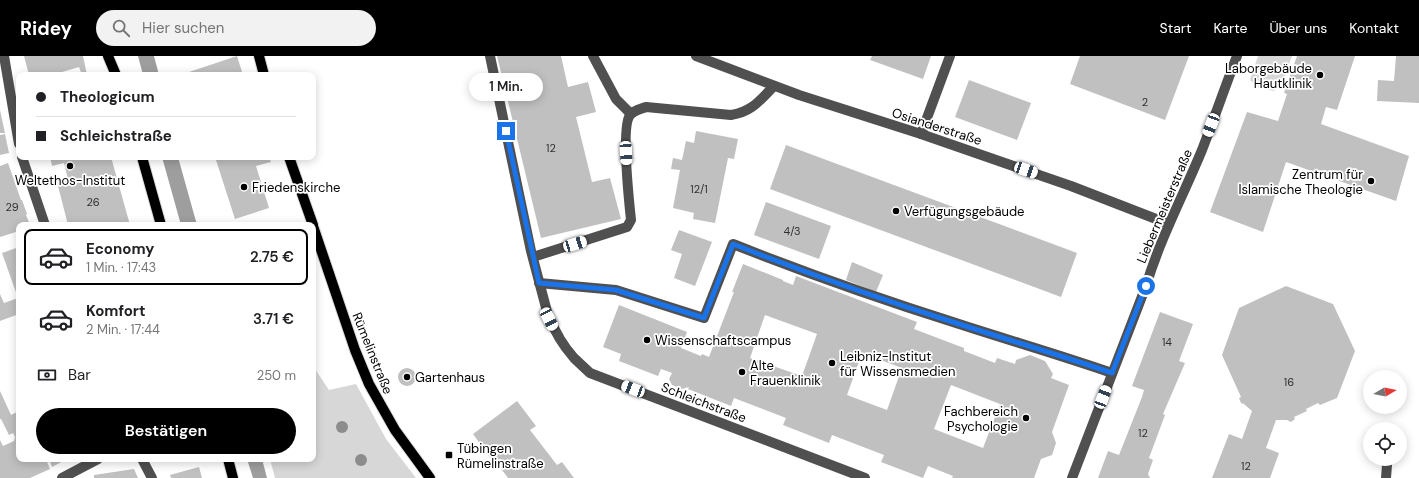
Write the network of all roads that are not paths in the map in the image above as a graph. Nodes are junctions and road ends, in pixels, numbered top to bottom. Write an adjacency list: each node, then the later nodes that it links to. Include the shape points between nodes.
1 (4, 56): 13 (street)
2 (108, 56): 9 (main road)
3 (259, 56): 10 (main road)
4 (490, 56): 23 (street, Schleichstraße)
5 (593, 56): 12 (street, via 616,100)
6 (696, 56): 11 (street, Osianderstraße)
7 (950, 56): 14 (street)
8 (1237, 56): 21 (street, Liebermeisterstraße, via 1202,151)
9 (115, 72)
10 (263, 72)
11 (774, 86): 12 (street, via 747,111 731,116 646,107); 14 (street, Osianderstraße)
12 (631, 114): 23 (street, via 626,122 631,220 627,227)
13 (16, 126)
14 (921, 134): 21 (street, Osianderstraße, via 1072,186)
15 (23, 160): 18 (street)
16 (143, 160): 19 (main road)
17 (291, 160): 20 (main road, Rümelinstraße)
18 (44, 222)
19 (160, 222)
20 (312, 222)
21 (1169, 224): 25 (street, Liebermeisterstraße)
22 (316, 235): 33 (main road, Rümelinstraße, via 369,384 395,430)
23 (533, 257): 24 (street, Schleichstraße)
24 (539, 283): 25 (street, via 616,290 704,318 733,244 798,270); 34 (street, Schleichstraße, via 549,319 560,339 574,358 590,373)
25 (1112, 373): 35 (street, Liebermeisterstraße)
26 (92, 462): 30 (street)
27 (144, 462): 31 (street)
28 (229, 462): 32 (main road)
29 (1387, 466): 36 (street)
30 (62, 478)
31 (152, 478)
32 (233, 478)
33 (430, 478)
34 (866, 478)
35 (1072, 478)
36 (1386, 478)

